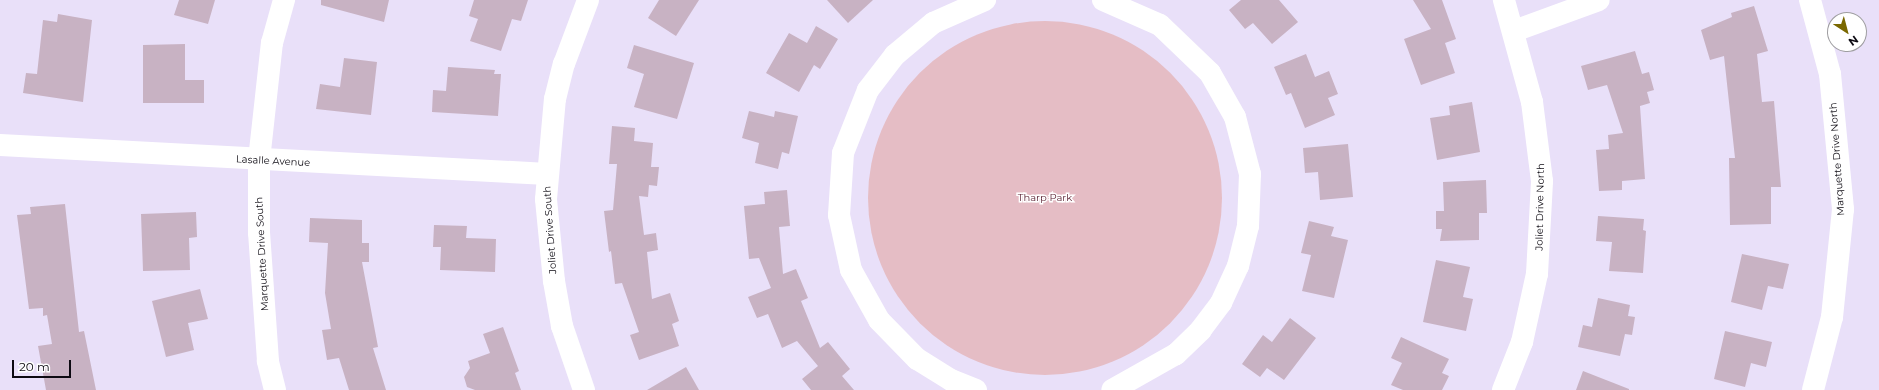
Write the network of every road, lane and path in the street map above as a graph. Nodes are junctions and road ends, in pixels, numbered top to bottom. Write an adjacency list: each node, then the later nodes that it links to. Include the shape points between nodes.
1 (284, 0): 10 (street, Marquette Drive South, via 272,43)
2 (588, 0): 11 (street, Joliet Drive South, via 564,64 555,99)
3 (985, 0): 14 (street, via 933,23 895,55 868,90 843,153 839,215 851,270 879,320 917,359 951,380)
4 (1103, 0): 15 (street, via 1160,25 1210,73 1235,117 1250,174 1248,226 1238,266 1221,303 1201,330 1176,354)
5 (1504, 0): 8 (street, Joliet Drive North)
6 (1599, 0): 8 (street)
7 (1810, 0): 17 (street, Marquette Drive North, via 1830,74 1843,209 1832,317)
8 (1514, 30): 16 (street, Joliet Drive North, via 1539,144 1542,232 1529,315)
9 (0, 145): 10 (street, Lasalle Avenue)
10 (259, 160): 11 (street, Lasalle Avenue); 12 (street, Marquette Drive South, via 259,234 268,361)
11 (547, 174): 13 (street, Joliet Drive South, via 554,280 562,326)
12 (275, 390)
13 (584, 390)
14 (976, 390)
15 (1112, 390)
16 (1504, 390)
17 (1813, 390)

